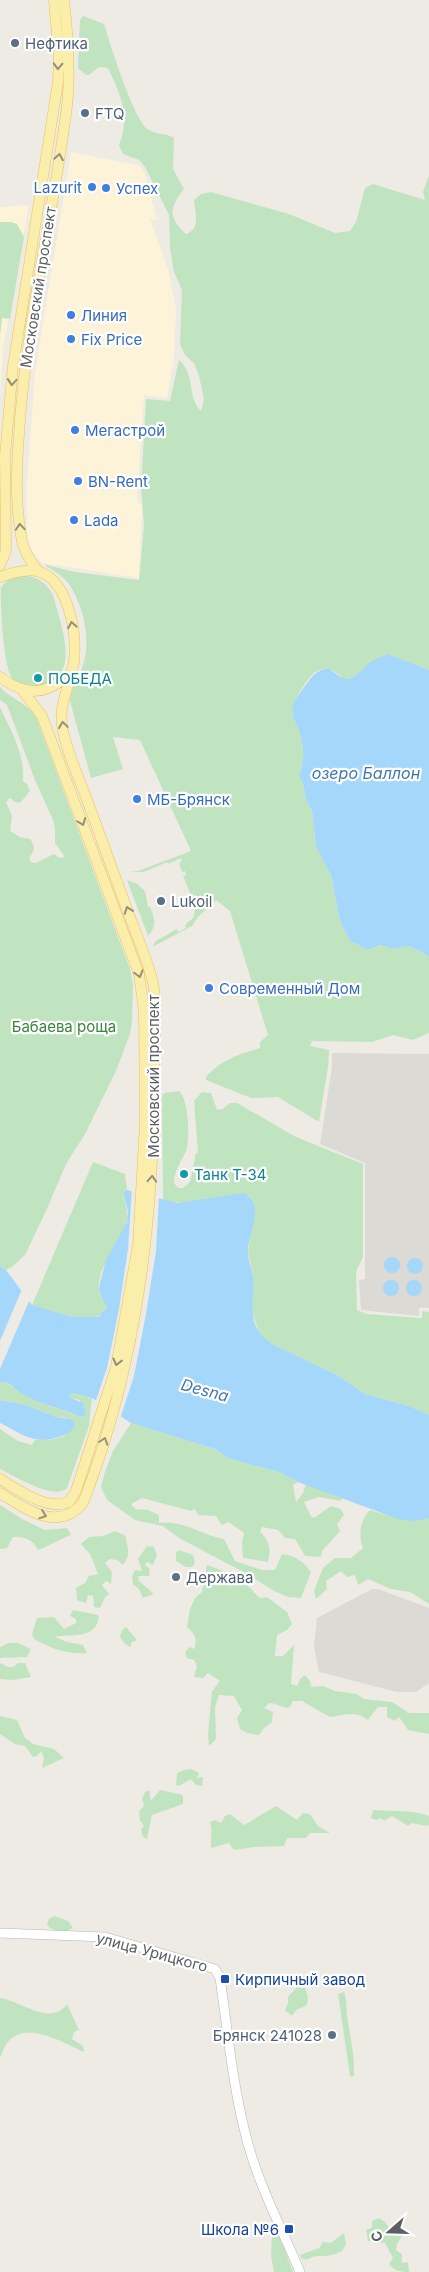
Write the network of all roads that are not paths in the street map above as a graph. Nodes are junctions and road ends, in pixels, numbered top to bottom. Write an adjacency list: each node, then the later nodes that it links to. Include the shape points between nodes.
1 (54, 0): 3 (main road, Московский проспект, one-way to 3, via 58,82)
2 (64, 0): 4 (main road, Московский проспект, one-way to 2, via 67,98 69,59)
3 (37, 218): 4 (main road); 5 (main road, Московский проспект, one-way to 5, via 13,366 5,456 6,551)
4 (48, 220): 6 (main road, Московский проспект, one-way to 4, via 22,542 18,455 29,331)
5 (0, 566)
6 (38, 571): 7 (main road); 8 (main road, Московский проспект, one-way to 6, via 75,649 72,622 62,592 48,576)
7 (0, 577)
8 (70, 673): 10 (main road, via 58,685 39,691); 11 (main road, Московский проспект, one-way to 8, via 154,986 62,726 62,705)
9 (0, 677): 10 (main road)
10 (22, 690): 11 (main road, Московский проспект, one-way to 11, via 42,716 140,974)
11 (149, 1158): 13 (main road, Московский проспект, via 127,1319)
12 (0, 1479): 13 (main road, via 42,1502 56,1504 69,1502)
13 (82, 1487): 14 (main road, Московский проспект, one-way to 13, via 34,1512 61,1518 79,1508)
14 (0, 1494)
15 (0, 1933): 16 (main road, улица Урицкого, via 105,1936 215,1969 220,1978 240,2116 268,2203)
16 (300, 2272)

